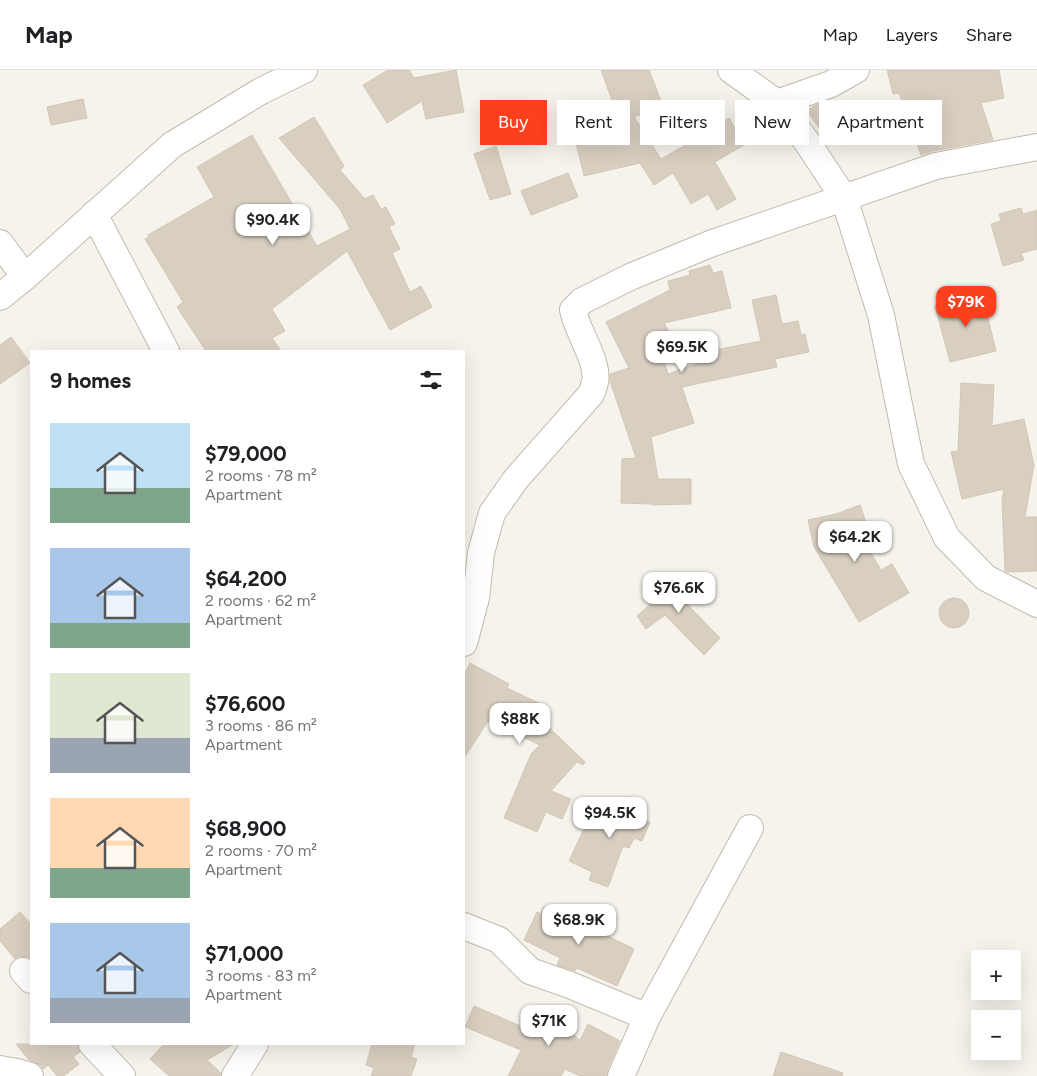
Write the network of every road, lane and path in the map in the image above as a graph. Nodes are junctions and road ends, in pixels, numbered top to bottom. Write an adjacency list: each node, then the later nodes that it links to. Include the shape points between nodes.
1 (304, 70): 9 (street, via 261,91 172,146)
2 (731, 70): 4 (street)
3 (856, 70): 5 (street, via 831,84)
4 (773, 100)
5 (786, 100)
6 (809, 145): 8 (street)
7 (1037, 147): 8 (street, via 936,166)
8 (844, 198): 14 (street, via 881,315 911,464 947,538 986,578); 15 (street, via 710,244 630,277 582,301 573,310 593,363 596,381 591,394 516,480 492,513)
9 (94, 214): 11 (street); 13 (street)
10 (0, 243): 11 (street)
11 (25, 277): 12 (street)
12 (0, 297)
13 (165, 350)
14 (1037, 604)
15 (465, 639)
16 (750, 828): 18 (street)
17 (465, 926): 18 (street, via 499,940 530,971)
18 (646, 1018): 25 (street)
19 (93, 1045): 24 (street)
20 (254, 1045): 22 (street)
21 (0, 1069): 23 (street)
22 (239, 1075)
23 (30, 1076)
24 (122, 1076)
25 (621, 1076)

